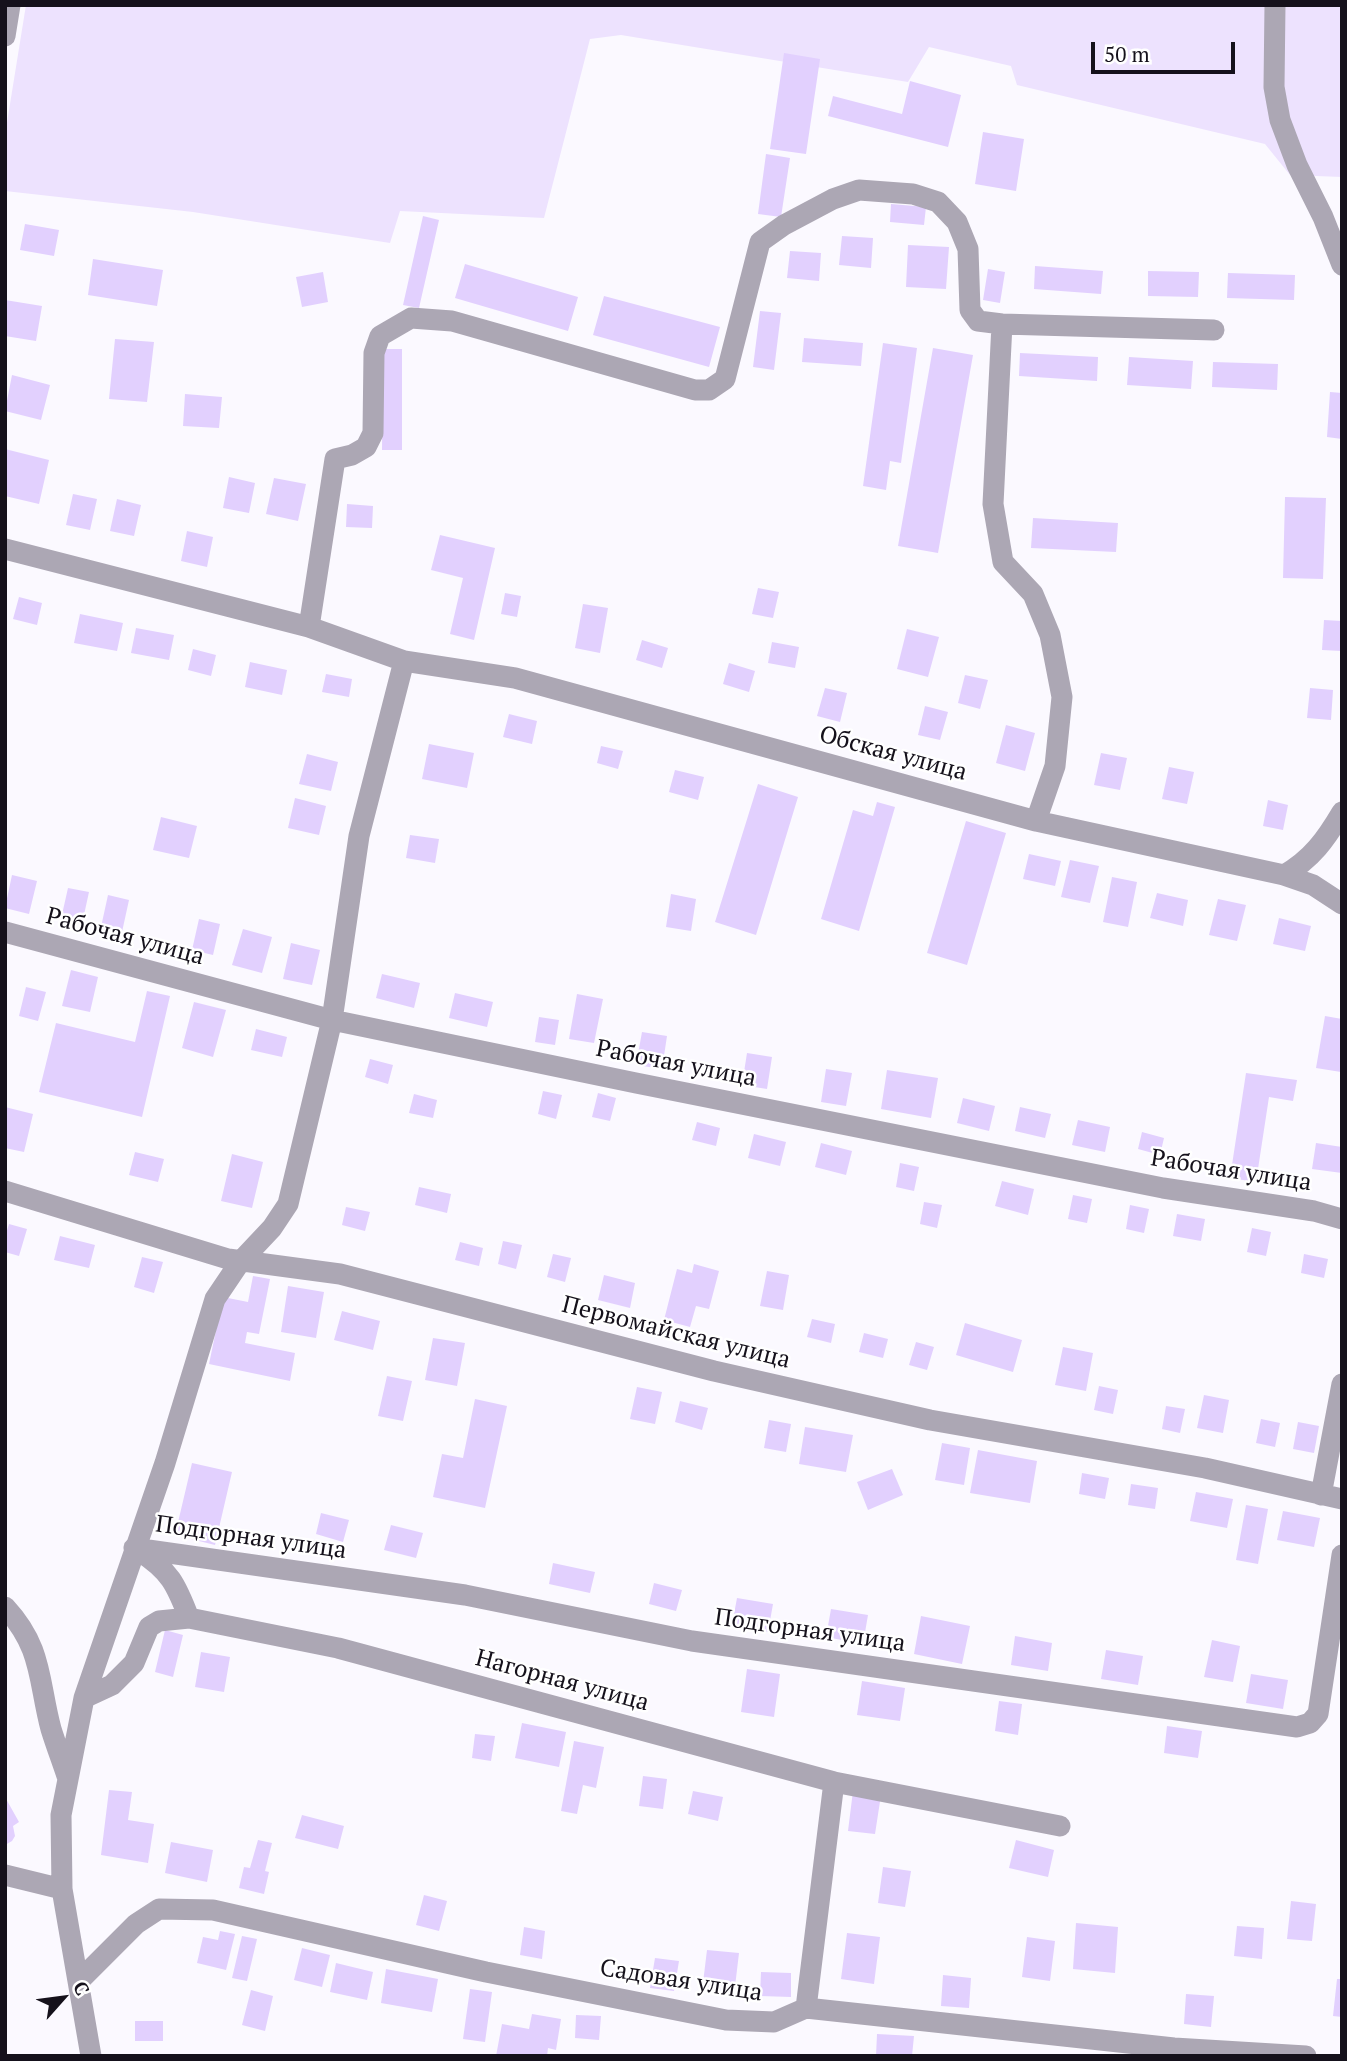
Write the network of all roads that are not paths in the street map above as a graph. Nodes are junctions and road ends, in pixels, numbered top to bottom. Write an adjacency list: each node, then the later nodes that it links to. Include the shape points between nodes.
1 (10, 5): 3 (street)
2 (1275, 5): 4 (street, via 1274,87 1280,120)
3 (5, 36)
4 (1342, 265)
5 (1002, 324): 6 (street); 8 (street, via 978,321 970,310 968,249 957,222 938,202 913,194 859,190 833,199 760,242 725,379 709,390 695,390 452,321 411,318 380,336 374,353 373,433 366,447 335,459); 11 (street, via 993,504 997,533 1003,562 1033,594 1050,635 1062,697 1055,766)
6 (1214, 330)
7 (5, 549): 8 (street, Обская улица)
8 (309, 627): 9 (street, Обская улица)
9 (404, 661): 11 (street, Обская улица, via 515,678); 15 (street, via 359,836)
10 (1342, 812): 12 (street, via 1314,854)
11 (1036, 821): 12 (street, Обская улица)
12 (1284, 875): 13 (street, Обская улица, via 1313,885)
13 (1342, 904)
14 (5, 932): 15 (street, Рабочая улица)
15 (332, 1020): 17 (street, Рабочая улица, via 1163,1188); 18 (street, via 288,1204)
16 (5, 1191): 18 (street, Первомайская улица)
17 (1342, 1219)
18 (240, 1262): 20 (street, Первомайская улица, via 341,1274 727,1374 930,1420 1205,1468); 22 (street, via 215,1299)
19 (1342, 1384): 20 (street)
20 (1321, 1495): 21 (street, Первомайская улица)
21 (1342, 1499)
22 (134, 1548): 23 (street, Подгорная улица, via 465,1595 692,1642 1297,1727 1318,1714); 25 (street, via 162,1566 179,1590); 26 (street)
23 (1342, 1555)
24 (5, 1607): 27 (street, via 18,1621 38,1660 51,1728)
25 (190, 1618): 26 (street, Нагорная улица, via 159,1621 149,1627 134,1663 112,1685); 28 (street, Нагорная улица, via 338,1648)
26 (84, 1698): 27 (street)
27 (67, 1778): 31 (street, via 61,1815)
28 (834, 1782): 29 (street, Нагорная улица); 33 (street)
29 (1060, 1826)
30 (5, 1875): 31 (street)
31 (62, 1889): 32 (street)
32 (79, 1981): 33 (street, Садовая улица, via 136,1924 159,1909 213,1910 726,2020 774,2022); 34 (street)
33 (806, 2008): 35 (street, Садовая улица, via 1174,2048)
34 (91, 2056)
35 (1306, 2056)

